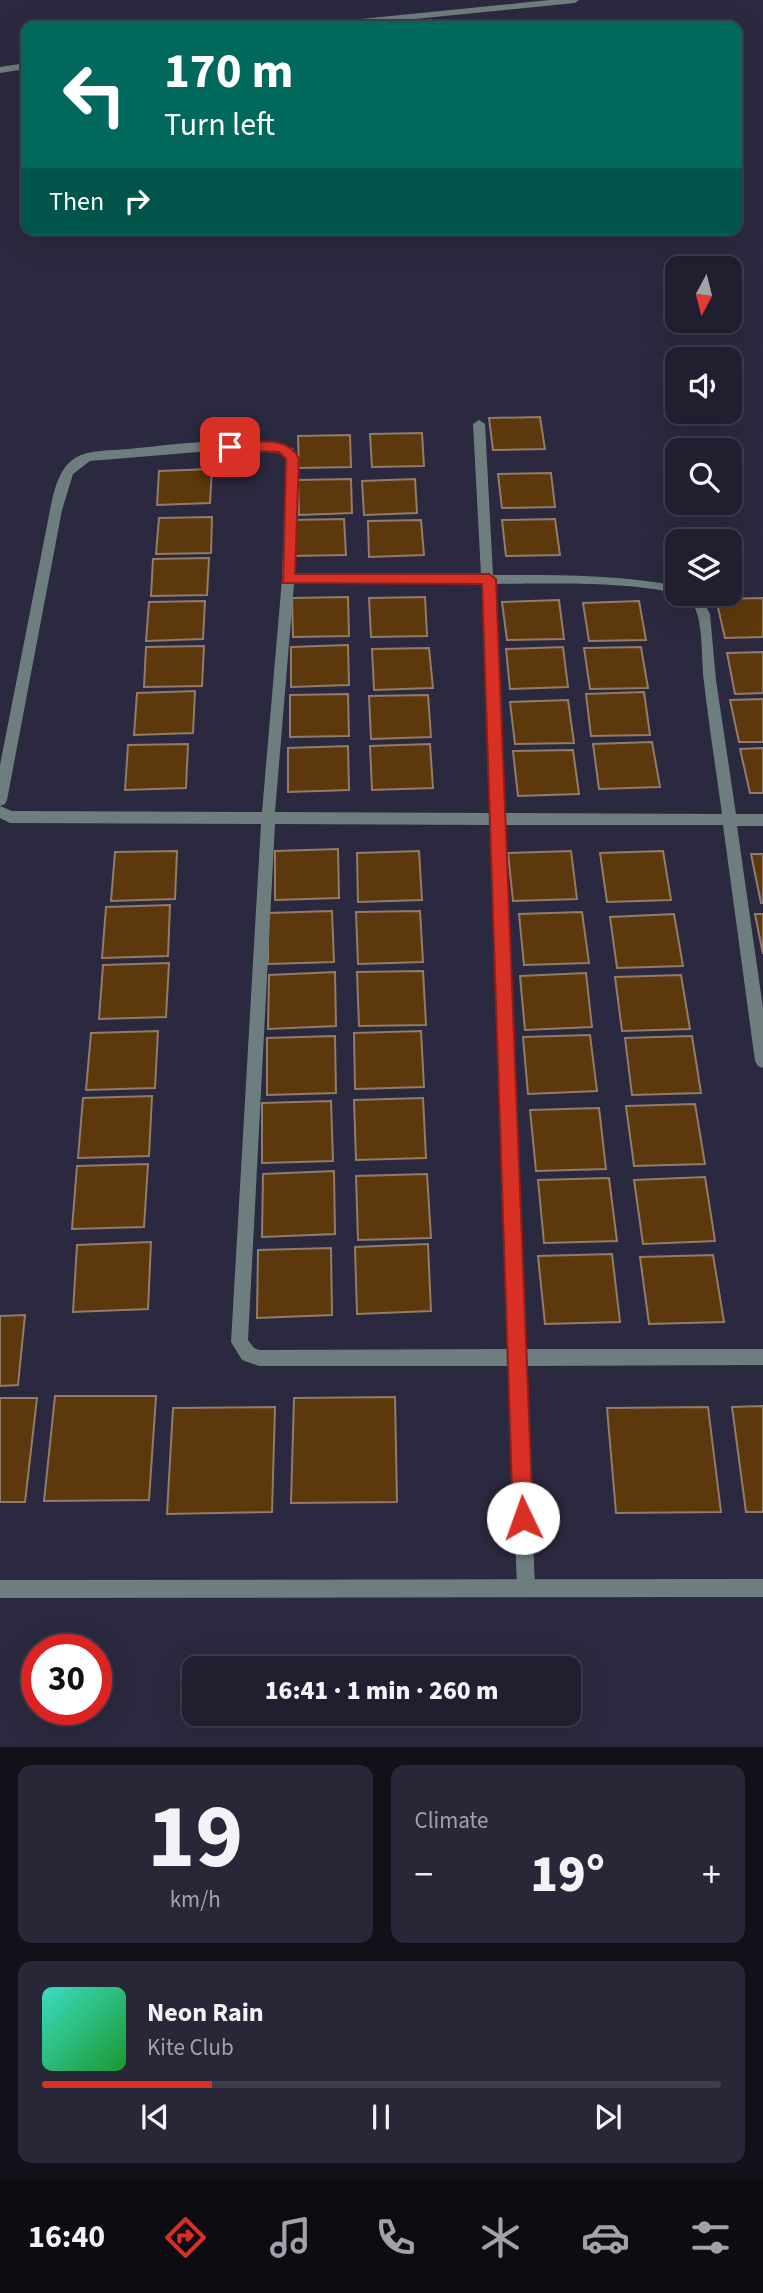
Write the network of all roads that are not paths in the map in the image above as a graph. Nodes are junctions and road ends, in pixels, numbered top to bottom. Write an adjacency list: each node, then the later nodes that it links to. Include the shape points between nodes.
1 (575, 0): 2 (street)
2 (370, 21)
3 (21, 67): 4 (street)
4 (0, 70)
5 (479, 424): 7 (street)
6 (288, 579): 7 (street); 10 (street, via 289,451 273,446 230,447 88,457 75,462 64,480 56,510); 13 (street)
7 (489, 579): 8 (street, via 588,580); 12 (street)
8 (665, 589)
9 (700, 606): 14 (street)
10 (0, 800)
11 (0, 812): 13 (street, via 10,817)
12 (498, 818): 13 (street); 14 (street); 18 (street)
13 (268, 819): 18 (street, via 239,1342 247,1353 259,1358)
14 (731, 819): 15 (street); 16 (street)
15 (763, 820)
16 (763, 1061)
17 (763, 1357): 18 (street)
18 (515, 1358): 19 (street)
19 (526, 1586): 20 (street); 21 (street)
20 (763, 1588)
21 (0, 1590)

